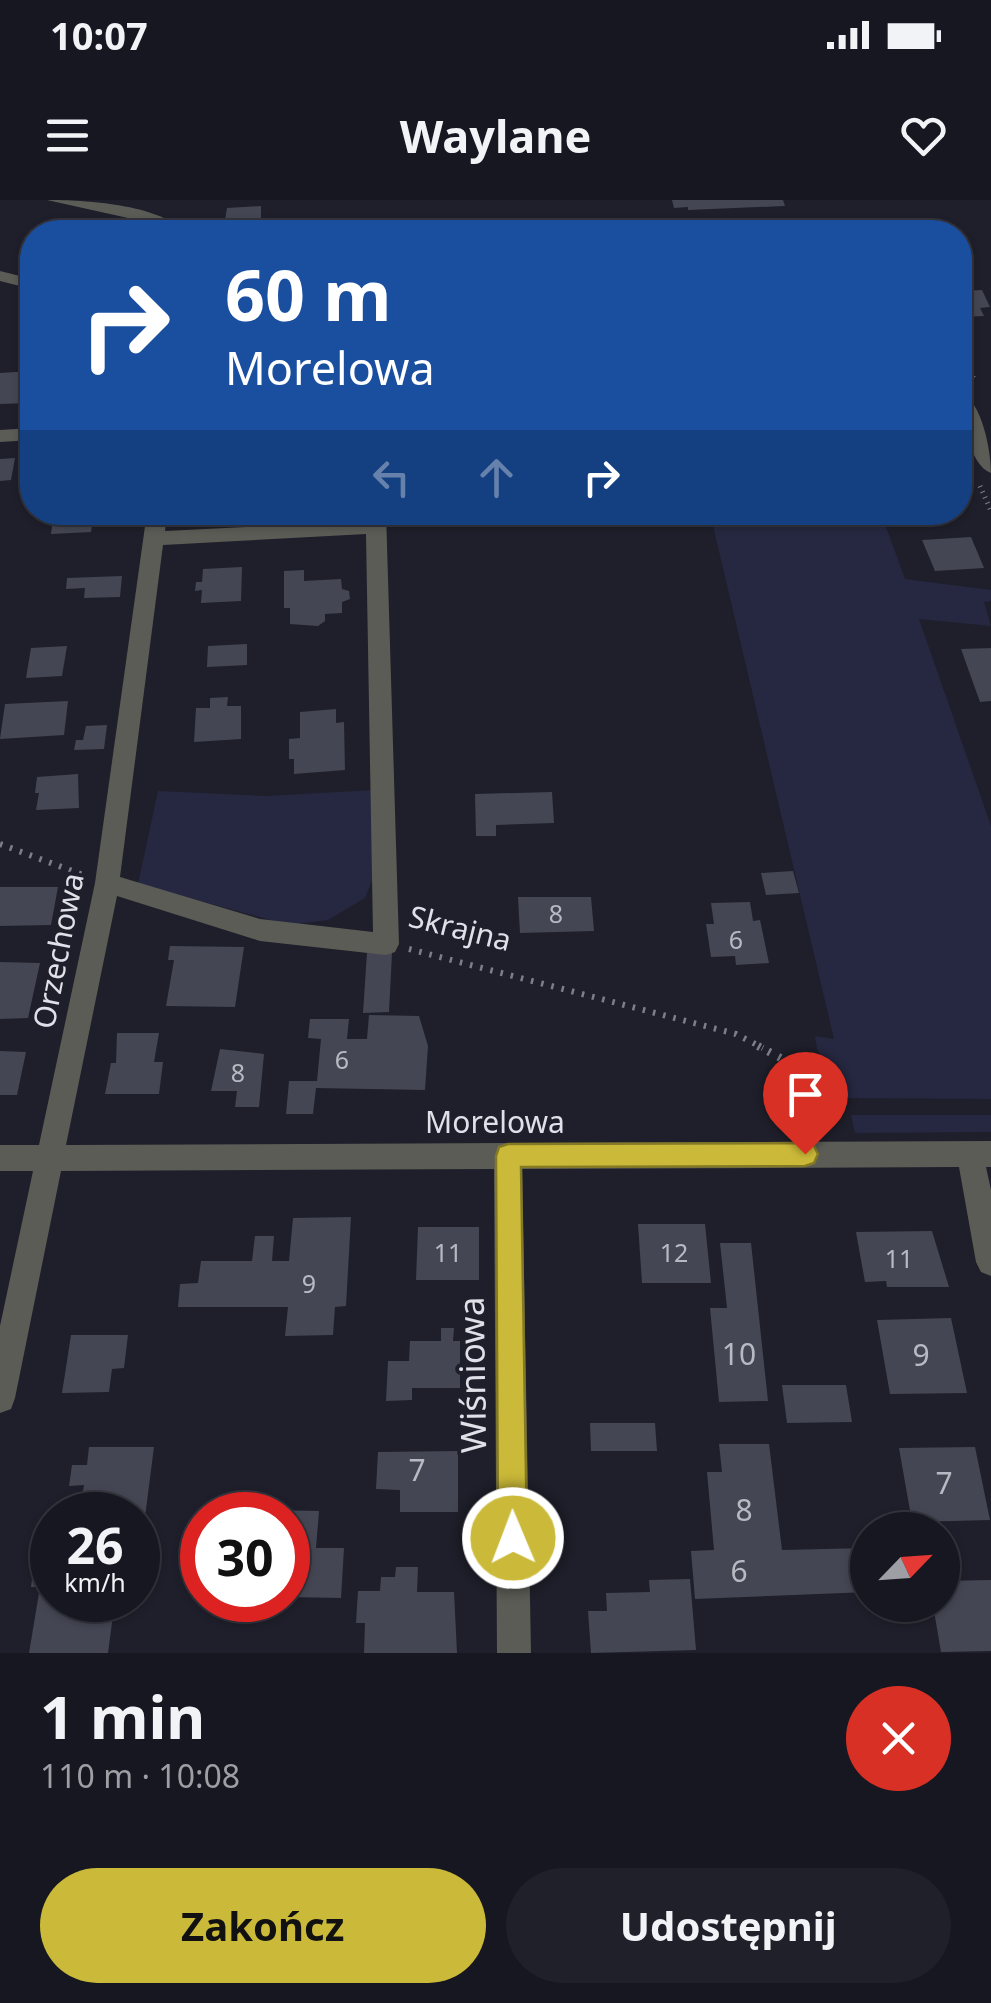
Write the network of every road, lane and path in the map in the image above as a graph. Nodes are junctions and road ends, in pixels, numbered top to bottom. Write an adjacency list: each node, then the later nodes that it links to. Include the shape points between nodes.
1 (55, 200): 2 (street)
2 (160, 220)
3 (972, 425): 4 (street)
4 (991, 467)
5 (156, 525): 6 (street); 9 (street, Orzechowa)
6 (355, 525)
7 (376, 525): 10 (street)
8 (0, 844): 9 (path)
9 (107, 883): 10 (street, Skrajna, via 260,930); 15 (street, Orzechowa)
10 (386, 944): 11 (path, Skrajna, via 736,1034 826,1082)
11 (842, 1154): 12 (street, Morelowa); 13 (street, Morelowa)
12 (980, 1154): 16 (street)
13 (508, 1156): 15 (street, Morelowa); 18 (street, Wiśniowa)
14 (0, 1158): 15 (street, Morelowa)
15 (47, 1158): 17 (street, Orzechowa)
16 (991, 1262)
17 (0, 1398)
18 (514, 1653)

